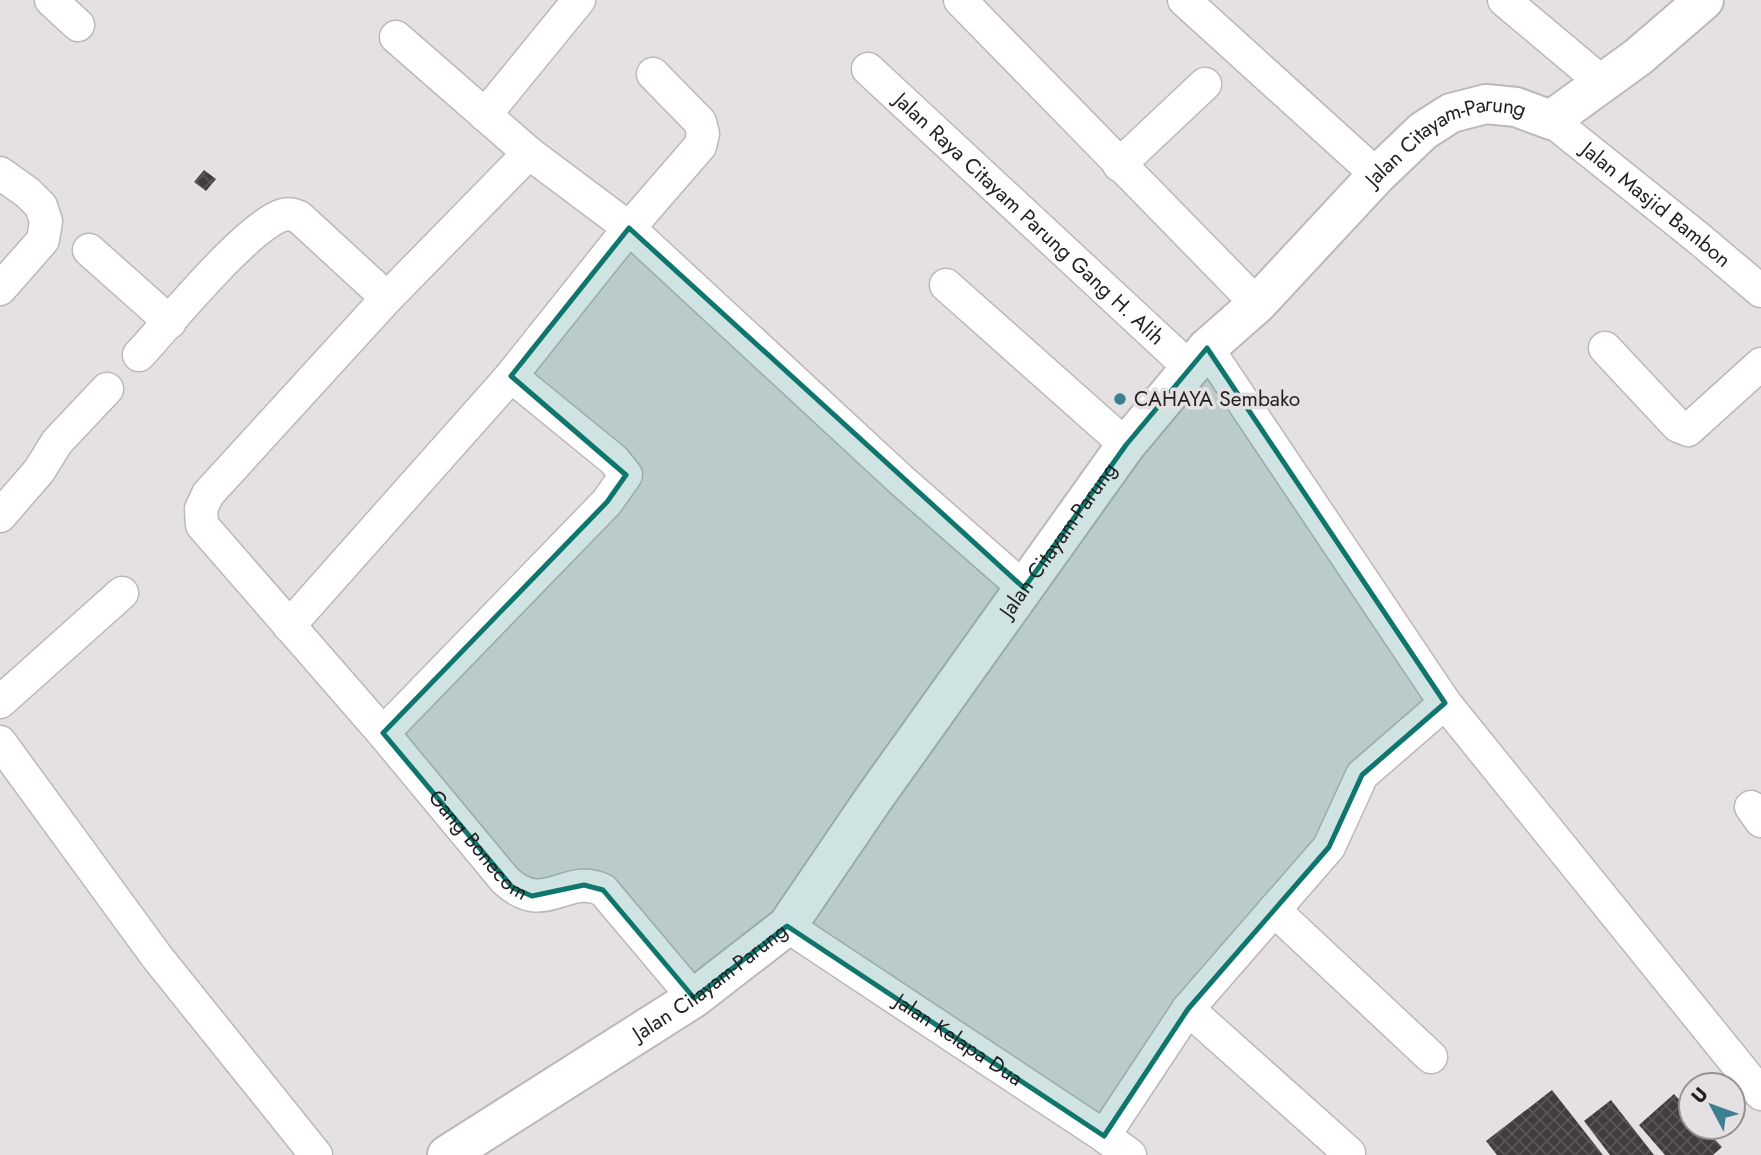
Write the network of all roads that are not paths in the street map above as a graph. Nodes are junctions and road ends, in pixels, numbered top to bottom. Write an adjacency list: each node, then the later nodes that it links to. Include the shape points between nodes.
1 (51, 0): 7 (street)
2 (579, 0): 13 (street)
3 (960, 0): 16 (street)
4 (1184, 0): 18 (street)
5 (1504, 0): 12 (street)
6 (1704, 0): 12 (street, Jalan Citayam-Parung)
7 (78, 25)
8 (396, 37): 13 (street)
9 (868, 69): 29 (street, Jalan Raya Citayam Parung Gang H. Alih)
10 (653, 74): 19 (street, via 700,122 703,134 693,156)
11 (1205, 84): 16 (street)
12 (1604, 84): 14 (street, Jalan Citayam-Parung)
13 (485, 115): 15 (street)
14 (1551, 120): 18 (street, Jalan Citayam-Parung, via 1516,107 1486,104 1451,113 1423,131); 23 (street, Jalan Masjid Bambon)
15 (529, 153): 19 (street); 24 (street, Gang Bonecom)
16 (1119, 165): 25 (street)
17 (0, 173): 22 (street, via 41,206 46,222 43,240)
18 (1377, 175): 25 (street, Jalan Citayam-Parung)
19 (629, 228): 31 (street); 35 (street)
20 (89, 250): 26 (street)
21 (946, 285): 33 (street)
22 (0, 289)
23 (1761, 291)
24 (387, 298): 26 (street, via 291,214 267,224 244,243); 37 (street, Gang Bonecom, via 208,494 201,509 202,525)
25 (1257, 304): 29 (street, Jalan Citayam-Parung)
26 (170, 322): 28 (street)
27 (1605, 348): 30 (street, via 1678,426 1688,430)
28 (139, 355)
29 (1198, 358): 33 (street, Jalan Citayam-Parung); 39 (street, Jalan Raya Citayam Parung Gang H. Alih)
30 (1761, 364)
31 (512, 376): 37 (street); 40 (street, via 626,475 607,502)
32 (107, 389): 34 (street, via 57,442)
33 (1126, 445): 35 (street, Jalan Citayam-Parung)
34 (0, 516)
35 (1024, 588): 43 (street, Jalan Citayam-Parung)
36 (122, 593): 38 (street)
37 (289, 626): 40 (street, Gang Bonecom)
38 (0, 702)
39 (1445, 703): 42 (street, via 1362,775 1334,839); 47 (street, Jalan Raya Citayam Parung Gang H. Alih)
40 (383, 733): 44 (street, Gang Bonecom, via 513,887 531,896 584,885 603,890)
41 (0, 742): 50 (street, via 157,957)
42 (1273, 910): 45 (street); 46 (street)
43 (787, 926): 44 (street, Jalan Citayam-Parung); 48 (street, Jalan Kelapa Dua)
44 (694, 998): 51 (street, Jalan Citayam-Parung)
45 (1188, 1009): 48 (street); 49 (street)
46 (1431, 1057)
47 (1761, 1094)
48 (1104, 1136): 52 (street, Jalan Kelapa Dua)
49 (1349, 1153)
50 (316, 1155)
51 (447, 1155)
52 (1130, 1155)

